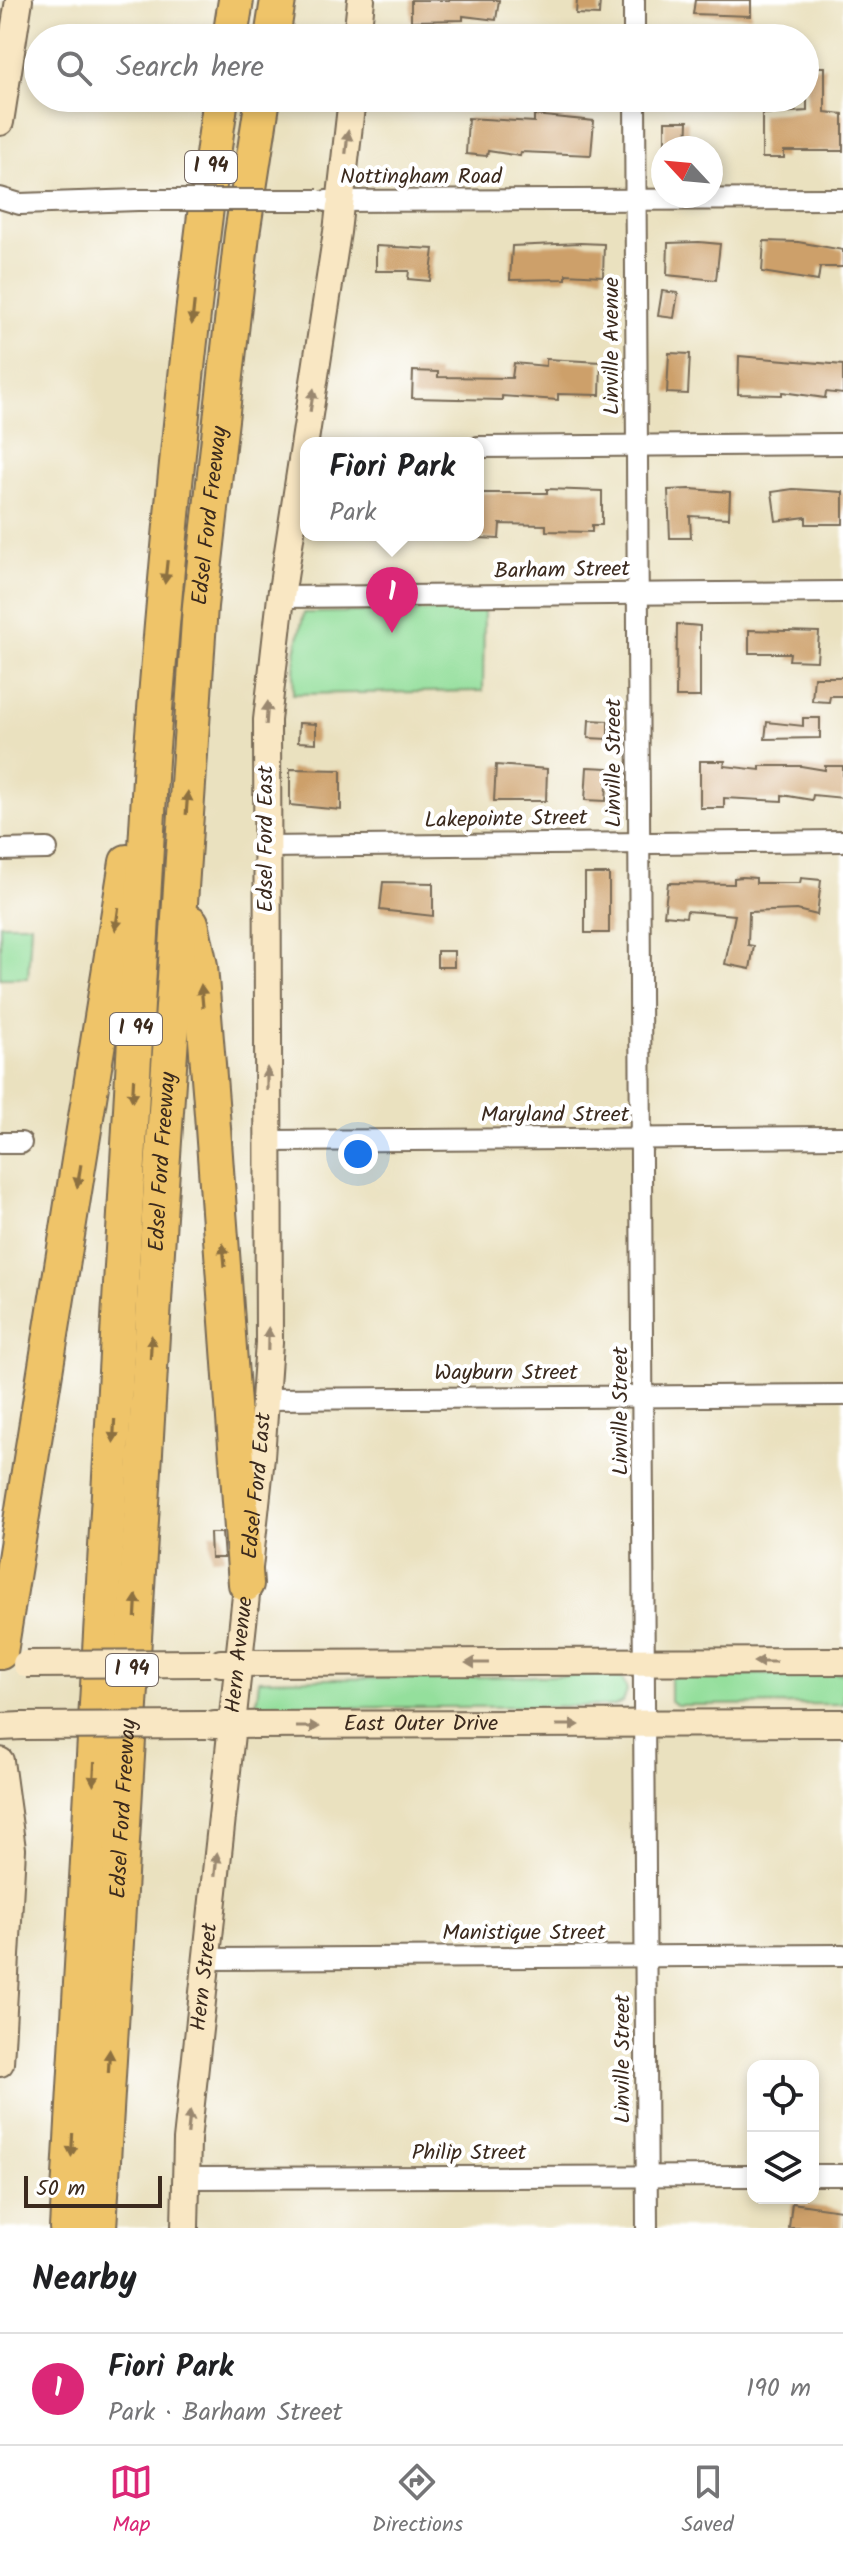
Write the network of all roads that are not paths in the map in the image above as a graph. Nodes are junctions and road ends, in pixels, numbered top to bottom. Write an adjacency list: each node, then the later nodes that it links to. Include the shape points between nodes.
1 (19, 0): 14 (street)
2 (236, 0): 6 (highway)
3 (278, 0): 7 (highway)
4 (361, 0): 8 (street)
5 (634, 0): 9 (street)
6 (232, 24)
7 (274, 24)
8 (358, 24)
9 (634, 24)
10 (219, 112): 27 (highway, Edsel Ford Freeway / I 94, one-way to 27, via 196,283)
11 (261, 112): 33 (highway, Edsel Ford Freeway / I 94, one-way to 11, via 212,479)
12 (349, 112): 17 (street, Edsel Ford East, one-way to 12)
13 (635, 112): 18 (street, Linville Avenue)
14 (0, 122)
15 (0, 198): 17 (street, Nottingham Road, bridge, via 20,204)
16 (843, 199): 18 (street, Nottingham Road)
17 (329, 201): 18 (street, Nottingham Road); 19 (street, Edsel Ford East, one-way to 17)
18 (635, 201): 21 (street, Linville Avenue)
19 (306, 437)
20 (843, 444): 21 (street)
21 (636, 446): 22 (street); 25 (street, Linville Avenue)
22 (484, 447)
23 (300, 479): 26 (street, Edsel Ford East)
24 (843, 592): 25 (street, Barham Street)
25 (637, 594): 26 (street, Barham Street); 29 (street, Linville Street)
26 (281, 597): 30 (street, Edsel Ford East, one-way to 26, via 267,720)
27 (151, 760): 43 (highway, one-way to 43, via 123,878); 61 (highway, Edsel Ford Freeway / I 94, one-way to 61)
28 (843, 841): 29 (street, Lakepointe Street)
29 (639, 843): 30 (street, Lakepointe Street); 35 (street, Linville Street)
30 (266, 847): 36 (street, Edsel Ford East, one-way to 30)
31 (47, 849): 32 (street)
32 (0, 850)
33 (182, 880): 42 (highway, one-way to 33, via 200,966); 62 (highway, Edsel Ford Freeway / I 94, one-way to 33)
34 (843, 1137): 35 (street, Maryland Street)
35 (642, 1139): 36 (street, Maryland Street); 40 (street, Linville Street)
36 (267, 1141): 41 (street, Edsel Ford East, one-way to 36)
37 (0, 1143): 38 (street)
38 (21, 1143)
39 (843, 1395): 40 (street, Wayburn Street)
40 (645, 1396): 41 (street, Wayburn Street); 45 (street, Linville Street)
41 (265, 1399): 42 (street, Edsel Ford East)
42 (246, 1584): 46 (street, Hern Avenue)
43 (9, 1661): 46 (street, bridge)
44 (843, 1661): 45 (street, one-way to 45)
45 (646, 1663): 46 (street, one-way to 46); 48 (street, Linville Street)
46 (238, 1664): 50 (street, Hern Avenue)
47 (843, 1723): 48 (street, East Outer Drive)
48 (646, 1725): 50 (street, East Outer Drive, one-way to 48); 53 (street, Linville Street)
49 (11, 1726): 50 (street, East Outer Drive, bridge)
50 (219, 1726): 54 (street, Hern Street, one-way to 50)
51 (0, 1761): 55 (street, via 12,1849)
52 (843, 1955): 53 (street, Manistique Street)
53 (647, 1956): 54 (street, Manistique Street); 58 (street, Linville Street)
54 (206, 1959): 60 (street, Hern Street, one-way to 54)
55 (0, 2063)
56 (819, 2175): 57 (street)
57 (843, 2175)
58 (647, 2176): 59 (street, Philip Street); 60 (street, Philip Street); 64 (street, Linville Street)
59 (747, 2176)
60 (186, 2178): 63 (street, Hern Street)
61 (67, 2228)
62 (99, 2228)
63 (185, 2228)
64 (647, 2228)

